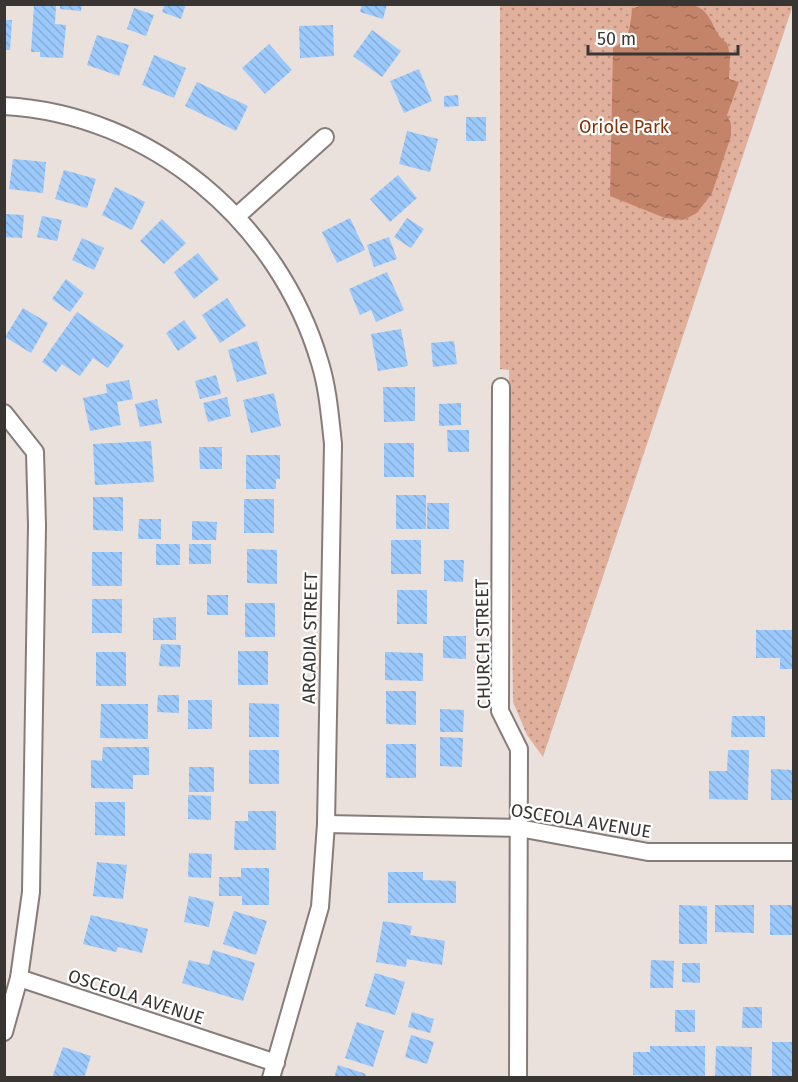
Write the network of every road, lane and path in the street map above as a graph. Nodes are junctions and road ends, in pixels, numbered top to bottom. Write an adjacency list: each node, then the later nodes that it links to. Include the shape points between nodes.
1 (4, 106): 3 (street, ARCADIA STREET, via 46,110 103,126 187,172)
2 (325, 137): 3 (street)
3 (237, 216): 6 (street, ARCADIA STREET, via 269,255 306,323 328,399 333,444)
4 (501, 387): 7 (street, CHURCH STREET, via 500,711 519,749)
5 (4, 413): 9 (street, via 35,452 37,525 31,892)
6 (326, 824): 7 (street, OSCEOLA AVENUE); 11 (street, ARCADIA STREET, via 320,906)
7 (519, 828): 8 (street, OSCEOLA AVENUE, via 648,852); 12 (street, CHURCH STREET)
8 (794, 852)
9 (19, 978): 10 (street); 11 (street, OSCEOLA AVENUE)
10 (4, 1032)
11 (273, 1070)
12 (518, 1077)

